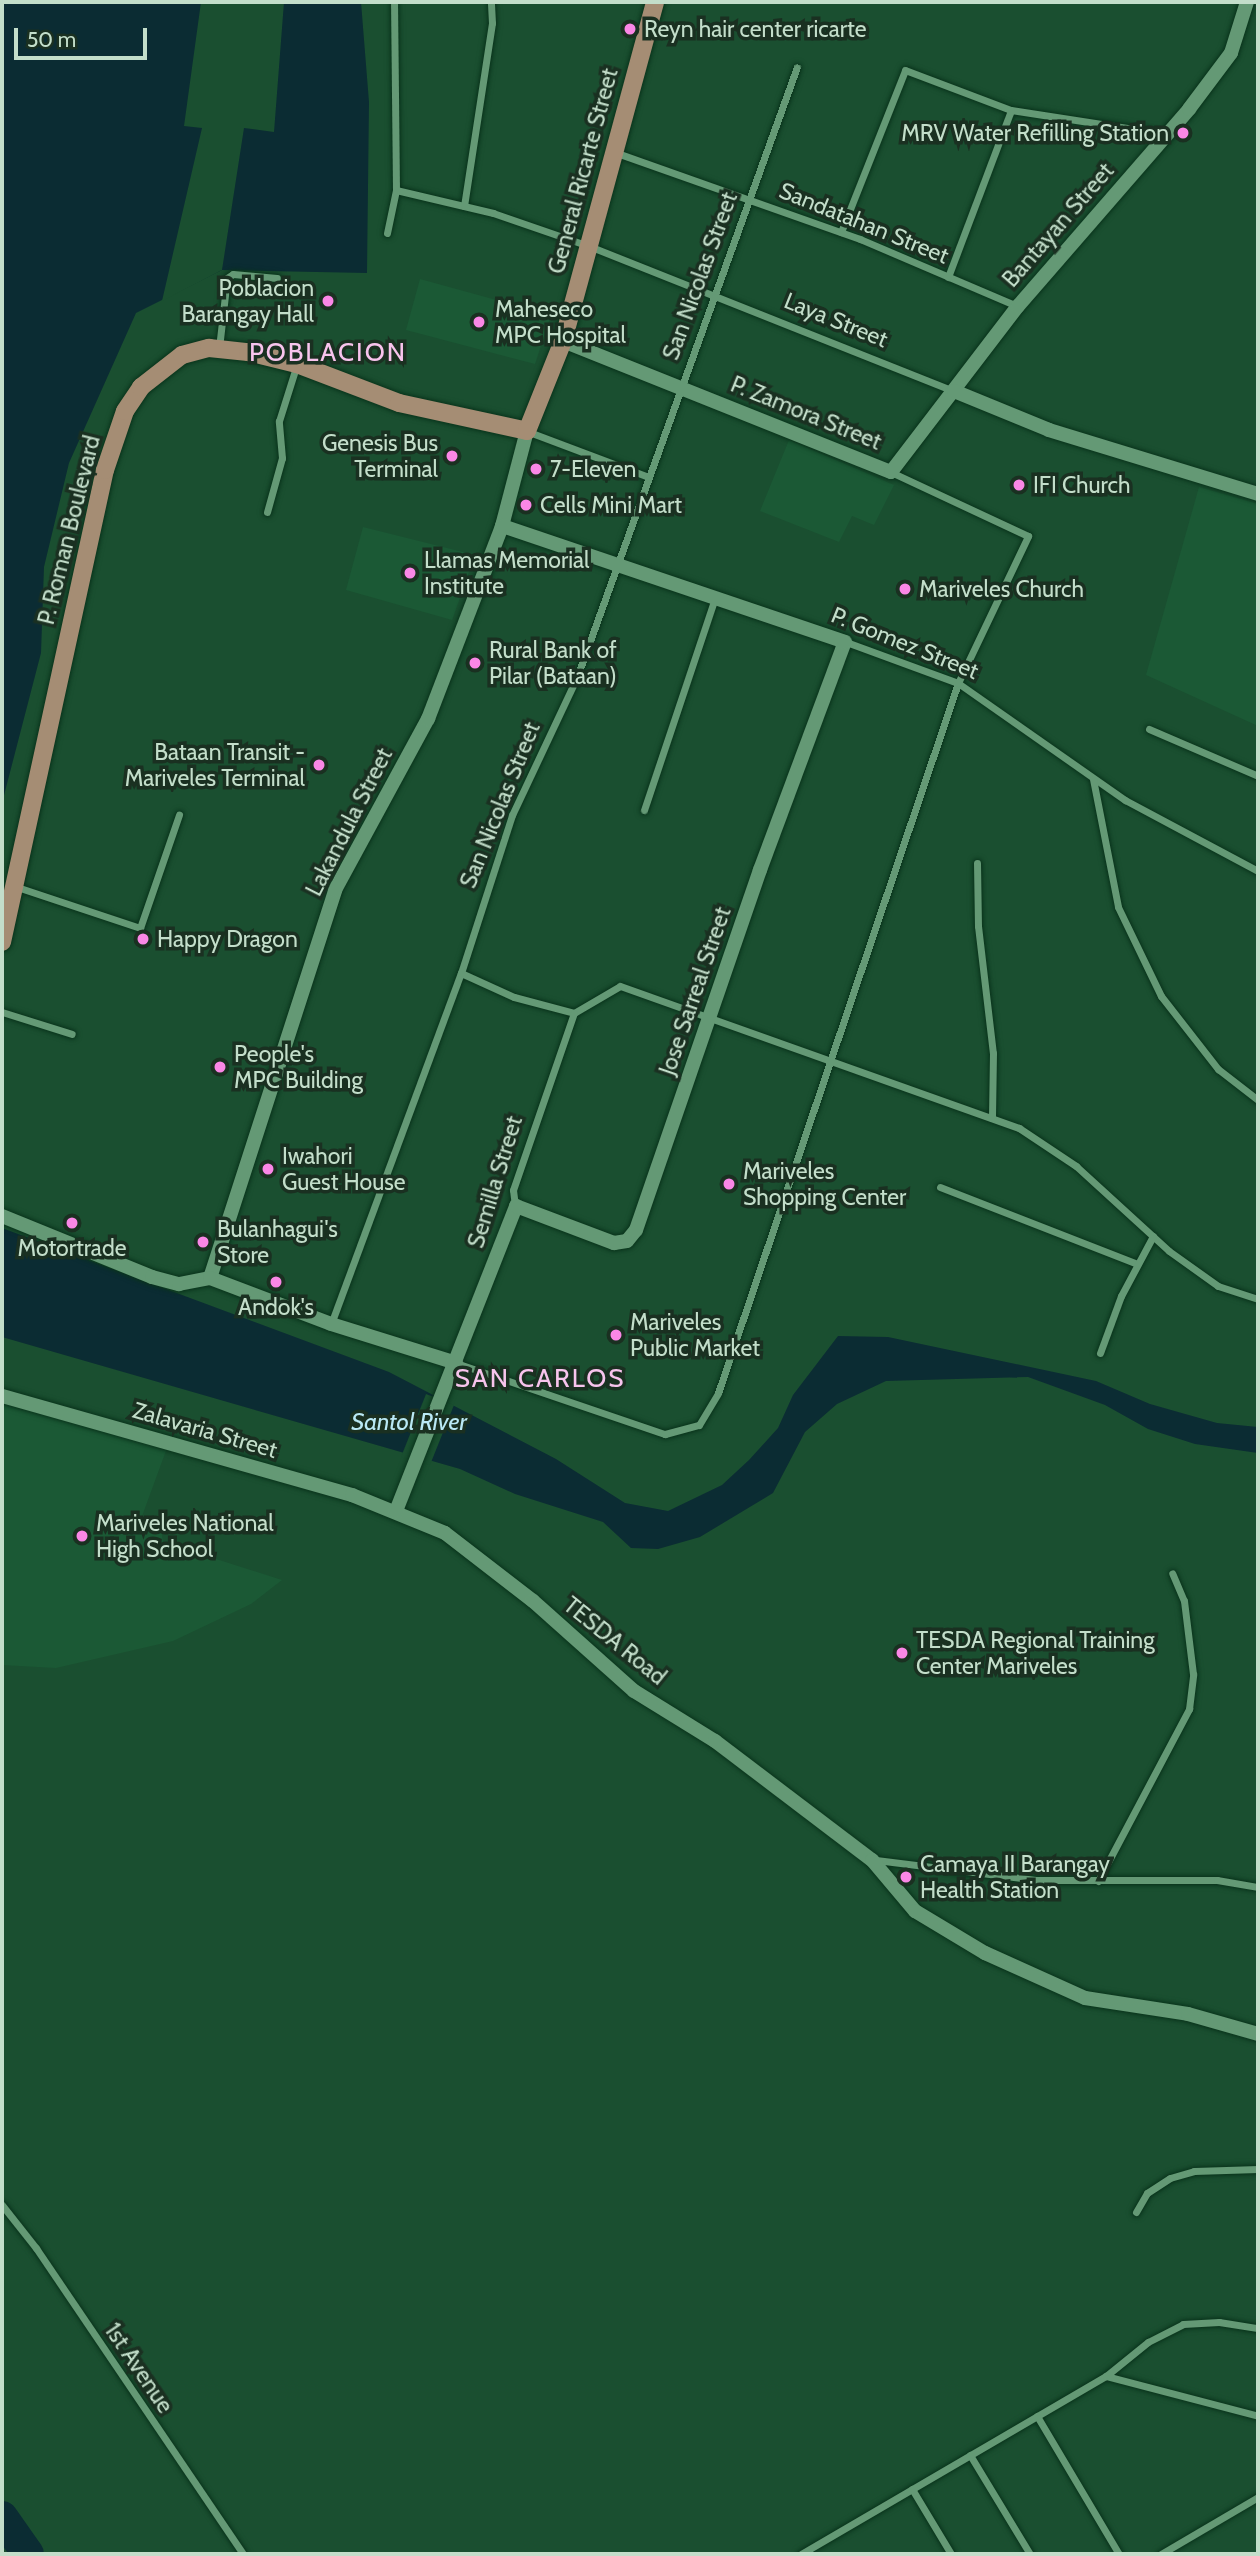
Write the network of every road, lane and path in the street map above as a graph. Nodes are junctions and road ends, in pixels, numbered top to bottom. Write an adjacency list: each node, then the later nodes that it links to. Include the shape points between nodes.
1 (394, 2): 9 (street)
2 (491, 2): 11 (street, via 492,23)
3 (654, 2): 8 (main road, General Ricarte Street)
4 (1247, 2): 7 (street, Bantayan Street, via 1231,53)
5 (797, 67): 10 (street, San Nicolas Street)
6 (1011, 110): 7 (street); 12 (street, via 905,70); 15 (street)
7 (1167, 134): 18 (street, Bantayan Street)
8 (615, 152): 10 (street, Sandatahan Street); 14 (main road, General Ricarte Street)
9 (396, 190): 11 (street, Laya Street); 13 (street)
10 (750, 198): 12 (street, Sandatahan Street); 17 (street, San Nicolas Street)
11 (464, 206): 14 (street, Laya Street)
12 (841, 232): 15 (street, Sandatahan Street)
13 (387, 233)
14 (589, 246): 17 (street, Laya Street); 19 (main road, General Ricarte Street)
15 (948, 277): 18 (street, Sandatahan Street)
16 (277, 278): 20 (street, via 233,274 227,278)
17 (713, 296): 22 (street, San Nicolas Street); 23 (street, Laya Street)
18 (1018, 306): 23 (street, Bantayan Street)
19 (563, 341): 22 (street, P. Zamora Street); 24 (main road, General Ricarte Street)
20 (219, 349): 21 (main road, P. Roman Boulevard); 41 (main road, P. Roman Boulevard, via 182,355 162,367 125,411 105,470)
21 (297, 364): 24 (main road, P. Roman Boulevard, via 399,403); 28 (street, via 279,421 282,458)
22 (680, 387): 25 (street, P. Zamora Street); 26 (street, San Nicolas Street)
23 (954, 391): 25 (street, Bantayan Street); 27 (street, Laya Street, via 1049,430)
24 (527, 431): 26 (street); 29 (street, Lakandula Street)
25 (891, 472): 33 (street, P. Zamora Street, via 1028,536)
26 (646, 476): 30 (street, San Nicolas Street)
27 (1258, 494)
28 (267, 512)
29 (502, 526): 30 (street, P. Gomez Street); 56 (street, Lakandula Street, via 428,719 335,890)
30 (618, 562): 31 (street, P. Gomez Street); 43 (street, San Nicolas Street, via 577,677 512,815)
31 (716, 596): 32 (street, P. Gomez Street); 37 (street)
32 (845, 642): 33 (street, P. Gomez Street); 46 (street, Jose Sarreal Street)
33 (958, 683): 36 (street, P. Gomez Street); 48 (street)
34 (1149, 729): 35 (street)
35 (1258, 776)
36 (1093, 779): 40 (street, P. Gomez Street); 49 (street, via 1118,907 1161,996 1218,1069)
37 (644, 810)
38 (178, 815): 41 (street, via 139,928)
39 (978, 863): 50 (street, via 978,926 993,1053)
40 (1258, 871)
41 (7, 893): 42 (main road, P. Roman Boulevard)
42 (2, 942)
43 (460, 973): 45 (street, via 514,997); 58 (street, San Nicolas Street)
44 (2, 1012): 47 (street)
45 (574, 1013): 46 (street, via 620,986); 52 (street, Semilla Street, via 513,1190)
46 (711, 1016): 48 (street); 52 (street, Jose Sarreal Street, via 636,1230 627,1241 614,1243)
47 (72, 1034)
48 (827, 1061): 50 (street); 60 (street, via 718,1393 699,1425 665,1434)
49 (1258, 1100)
50 (992, 1118): 54 (street, via 1019,1128 1076,1166)
51 (940, 1187): 55 (street)
52 (516, 1206): 60 (street, Semilla Street)
53 (2, 1216): 56 (street, via 152,1277 179,1284)
54 (1153, 1236): 55 (street); 57 (street, via 1218,1286)
55 (1138, 1265): 59 (street)
56 (210, 1279): 58 (street)
57 (1258, 1298)
58 (331, 1324): 60 (street)
59 (1100, 1353)
60 (456, 1363): 62 (street, Semilla Street)
61 (2, 1396): 62 (street, Zalavaria Street)
62 (396, 1511): 64 (street, TESDA Road, via 445,1533 533,1601 634,1691 715,1741)
63 (1172, 1573): 65 (street, via 1184,1601 1193,1674 1189,1709)
64 (872, 1860): 65 (street, via 1036,1880); 67 (street, TESDA Road, via 915,1911 1010,1964 1085,1998 1188,2014)
65 (1098, 1881): 66 (street, via 1217,1880)
66 (1258, 1887)
67 (1258, 2034)
68 (1258, 2169): 70 (street, via 1194,2171 1170,2178 1147,2193)
69 (2, 2205): 78 (street, 1st Avenue, via 36,2248)
70 (1136, 2212)
71 (1258, 2328): 72 (street, via 1219,2322 1183,2324 1148,2342)
72 (1106, 2376): 73 (street); 74 (street)
73 (1037, 2416): 75 (street); 82 (street)
74 (1258, 2416)
75 (970, 2455): 76 (street); 81 (street)
76 (912, 2489): 79 (street); 80 (street)
77 (1258, 2497): 83 (street)
78 (243, 2554)
79 (801, 2554)
80 (951, 2554)
81 (1030, 2554)
82 (1119, 2554)
83 (1161, 2554)

